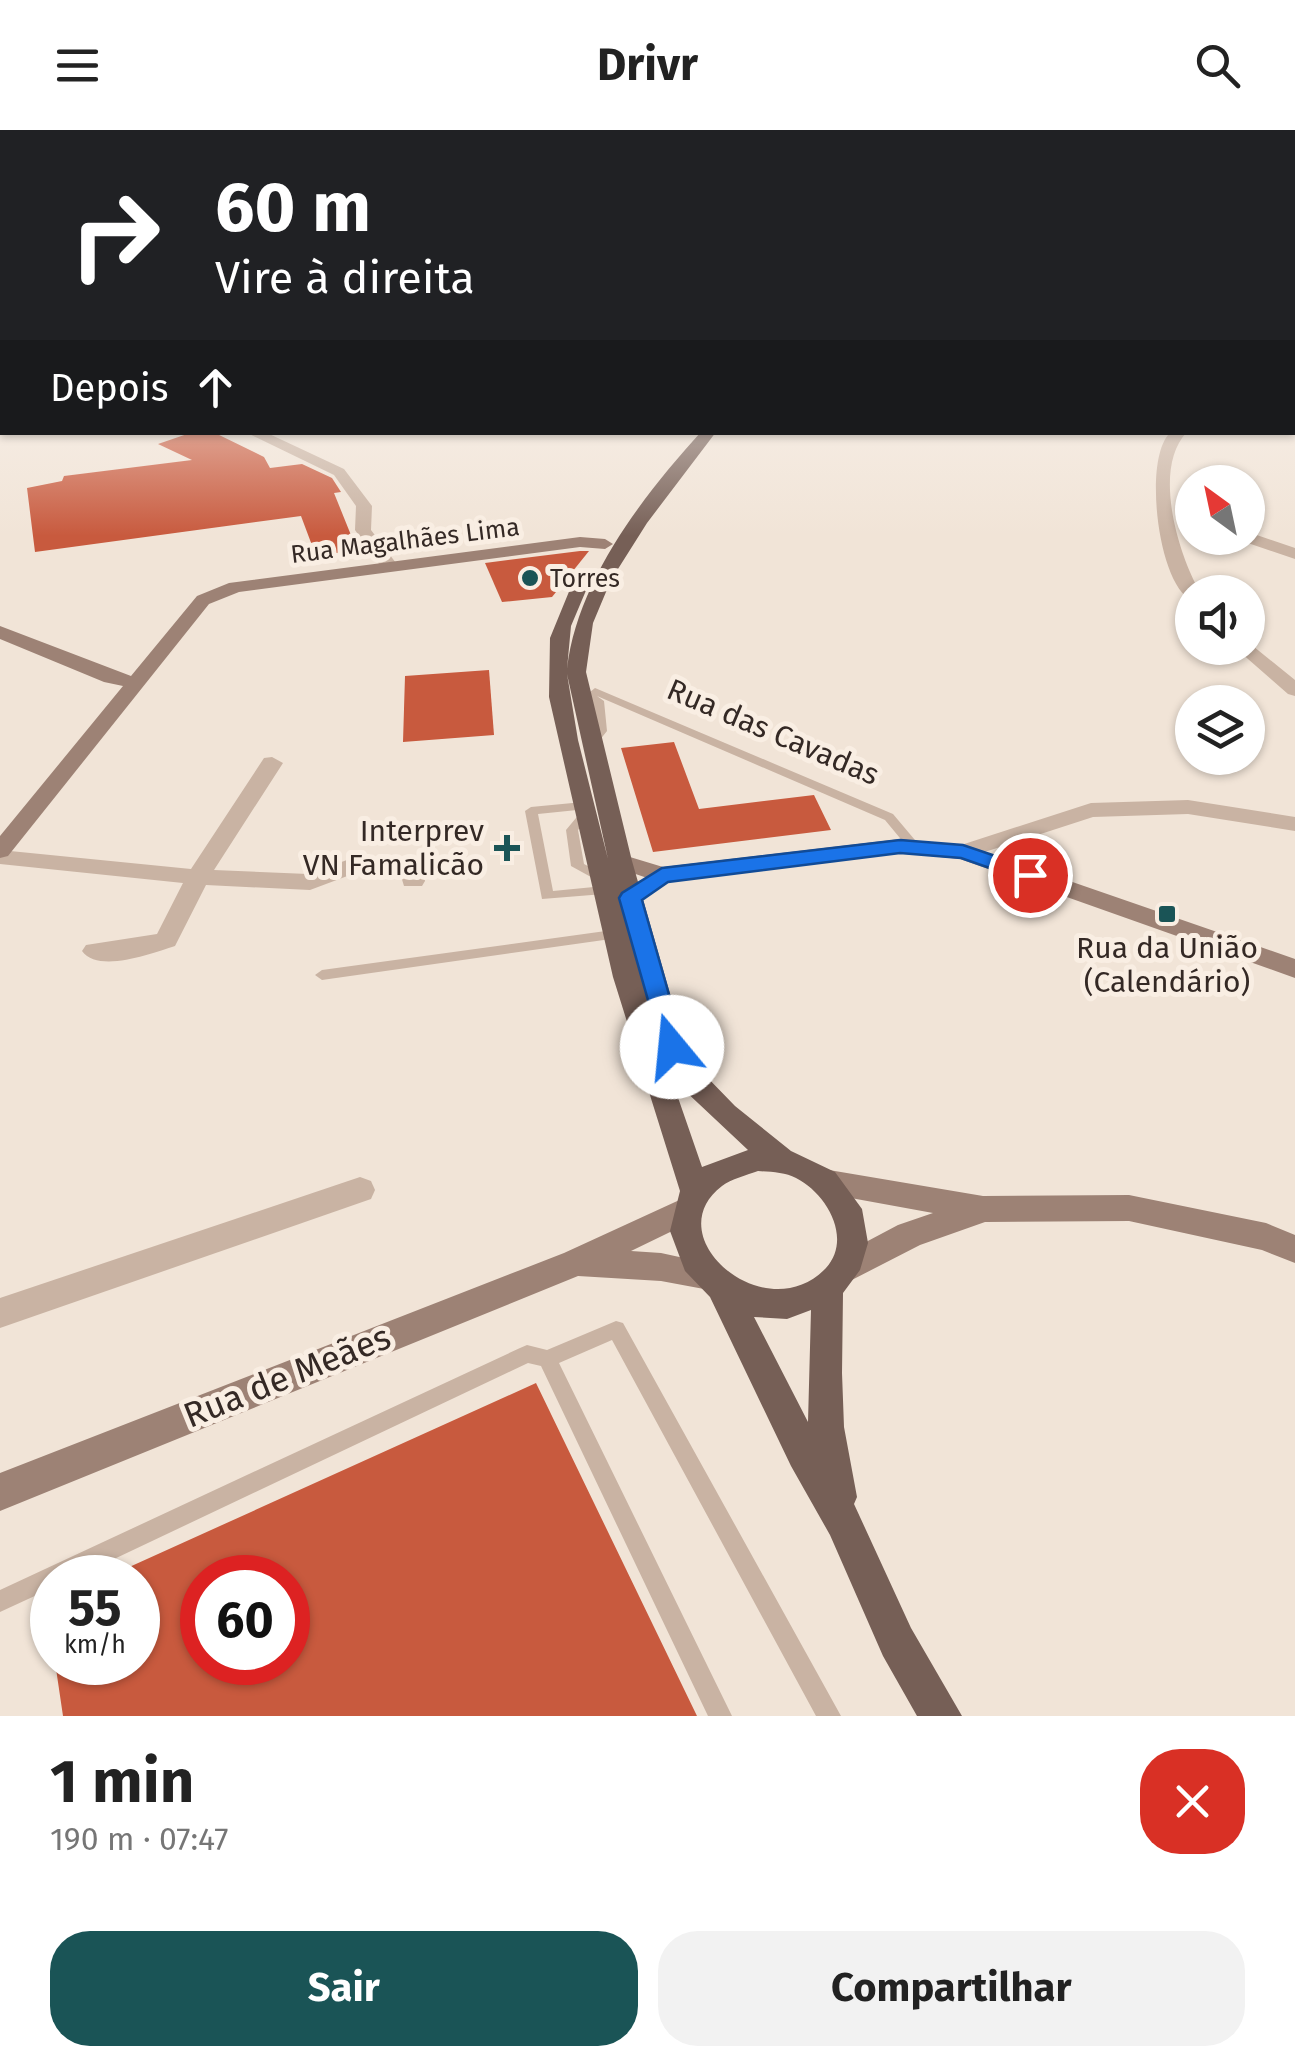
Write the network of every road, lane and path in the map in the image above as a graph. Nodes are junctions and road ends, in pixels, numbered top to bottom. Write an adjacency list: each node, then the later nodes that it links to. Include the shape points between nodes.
1 (259, 435): 10 (street, via 339,472 364,506 363,530)
2 (690, 435): 8 (main road)
3 (707, 435): 16 (main road, via 591,596 577,645)
4 (1177, 435): 5 (street, via 1161,472)
5 (1170, 526): 6 (street); 11 (street, via 1172,560)
6 (1175, 527)
7 (1265, 543): 9 (street)
8 (605, 544): 10 (street, Rua Magalhães Lima); 18 (main road, via 574,593 558,645 556,674)
9 (1295, 554)
10 (390, 567): 14 (street, Rua Magalhães Lima, via 214,594)
11 (1181, 575)
12 (0, 632): 14 (street)
13 (1265, 664): 15 (street)
14 (134, 682): 22 (street)
15 (1295, 690)
16 (587, 691): 20 (lane, Rua das Cavadas, via 890,816); 26 (main road)
17 (272, 763): 24 (street)
18 (584, 810): 26 (main road); 26 (lane, via 531,810 547,896)
19 (1295, 824): 21 (street, via 1188,807 1091,810)
20 (914, 846): 21 (street); 23 (street)
21 (963, 852): 29 (street)
22 (0, 854): 24 (street)
23 (662, 875): 26 (street); 26 (street)
24 (198, 876): 25 (street, via 310,882 347,868 412,865); 28 (street, via 166,940)
25 (413, 882)
26 (613, 882): 27 (main road); 31 (main road, via 672,1047 724,1114)
27 (614, 935): 30 (lane); 34 (main road)
28 (95, 950)
29 (1295, 970)
30 (322, 975)
31 (782, 1161): 32 (main road); 34 (main road, via 732,1164 711,1175)
32 (829, 1184): 35 (street); 38 (main road, via 854,1225 853,1248)
33 (360, 1190): 40 (street)
34 (691, 1201): 37 (street, Rua de Meães); 39 (main road, via 684,1232 690,1254)
35 (983, 1209): 36 (street, via 1128,1208); 38 (street, via 909,1236)
36 (1295, 1249)
37 (575, 1263): 39 (street, Rua de Meães, via 661,1267); 42 (street, Rua de Meães)
38 (835, 1279): 39 (main road, via 803,1300 776,1303 748,1300); 43 (main road, via 824,1382 827,1450)
39 (714, 1282): 43 (main road)
40 (0, 1314)
41 (547, 1359): 44 (lane, via 527,1354); 45 (lane); 46 (lane, via 616,1329)
42 (0, 1492)
43 (843, 1522): 47 (main road, via 897,1642)
44 (0, 1602)
45 (720, 1716)
46 (828, 1716)
47 (941, 1716)

